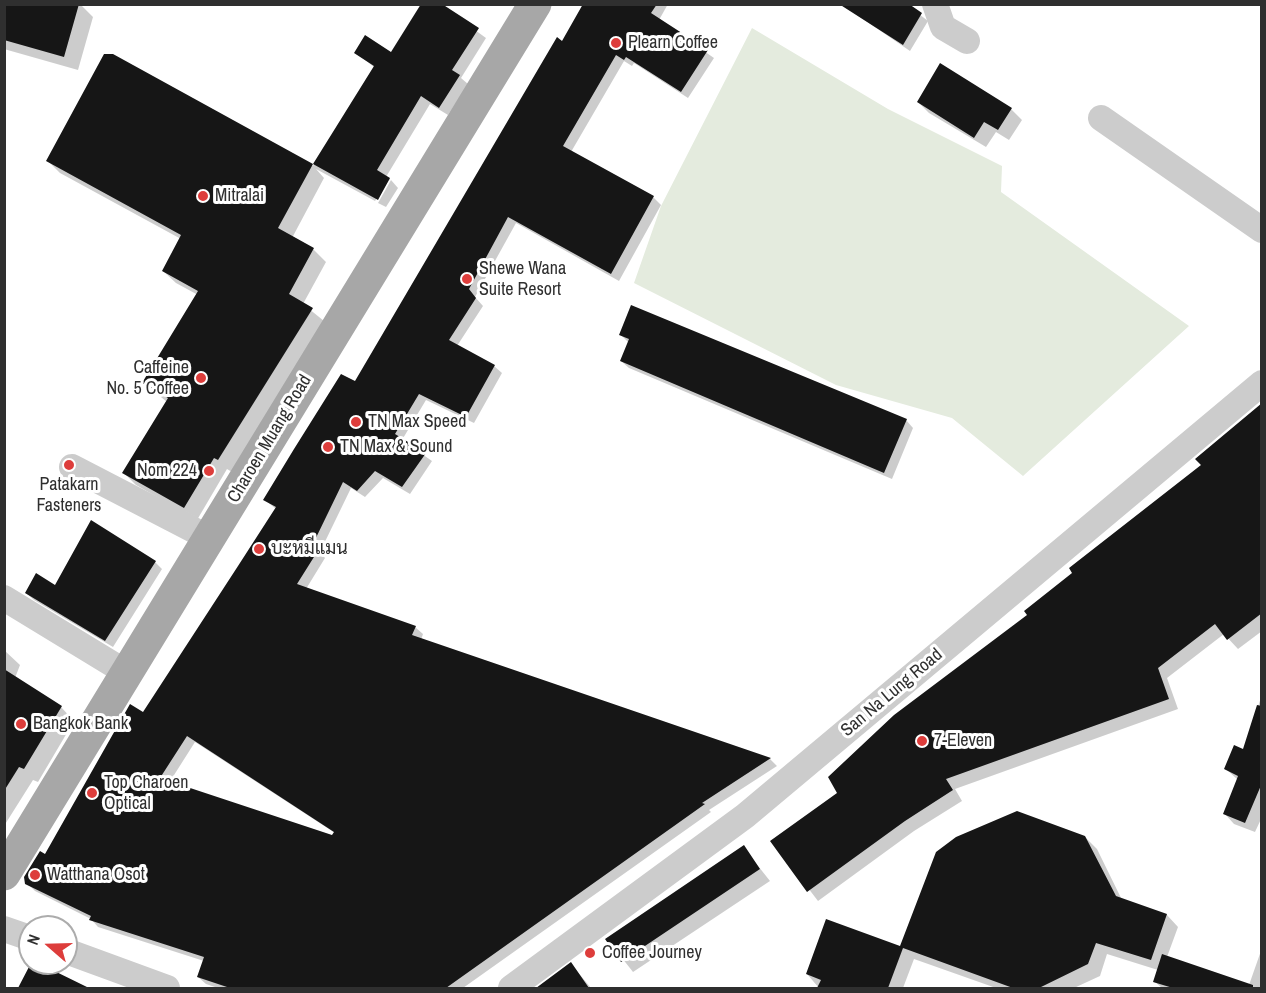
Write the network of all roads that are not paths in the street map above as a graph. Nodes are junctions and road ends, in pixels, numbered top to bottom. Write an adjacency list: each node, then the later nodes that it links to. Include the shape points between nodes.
1 (535, 4): 8 (main road, Charoen Muang Road)
2 (934, 4): 3 (street, via 944,27)
3 (967, 41)
4 (1101, 118): 5 (street)
5 (1262, 230)
6 (1262, 383): 14 (street, San Na Lung Road, via 745,816)
7 (72, 467): 8 (street)
8 (209, 538): 10 (main road, Charoen Muang Road)
9 (4, 598): 10 (street)
10 (127, 673): 11 (main road, Charoen Muang Road)
11 (4, 874)
12 (78, 955): 13 (street)
13 (167, 988)
14 (511, 988)

